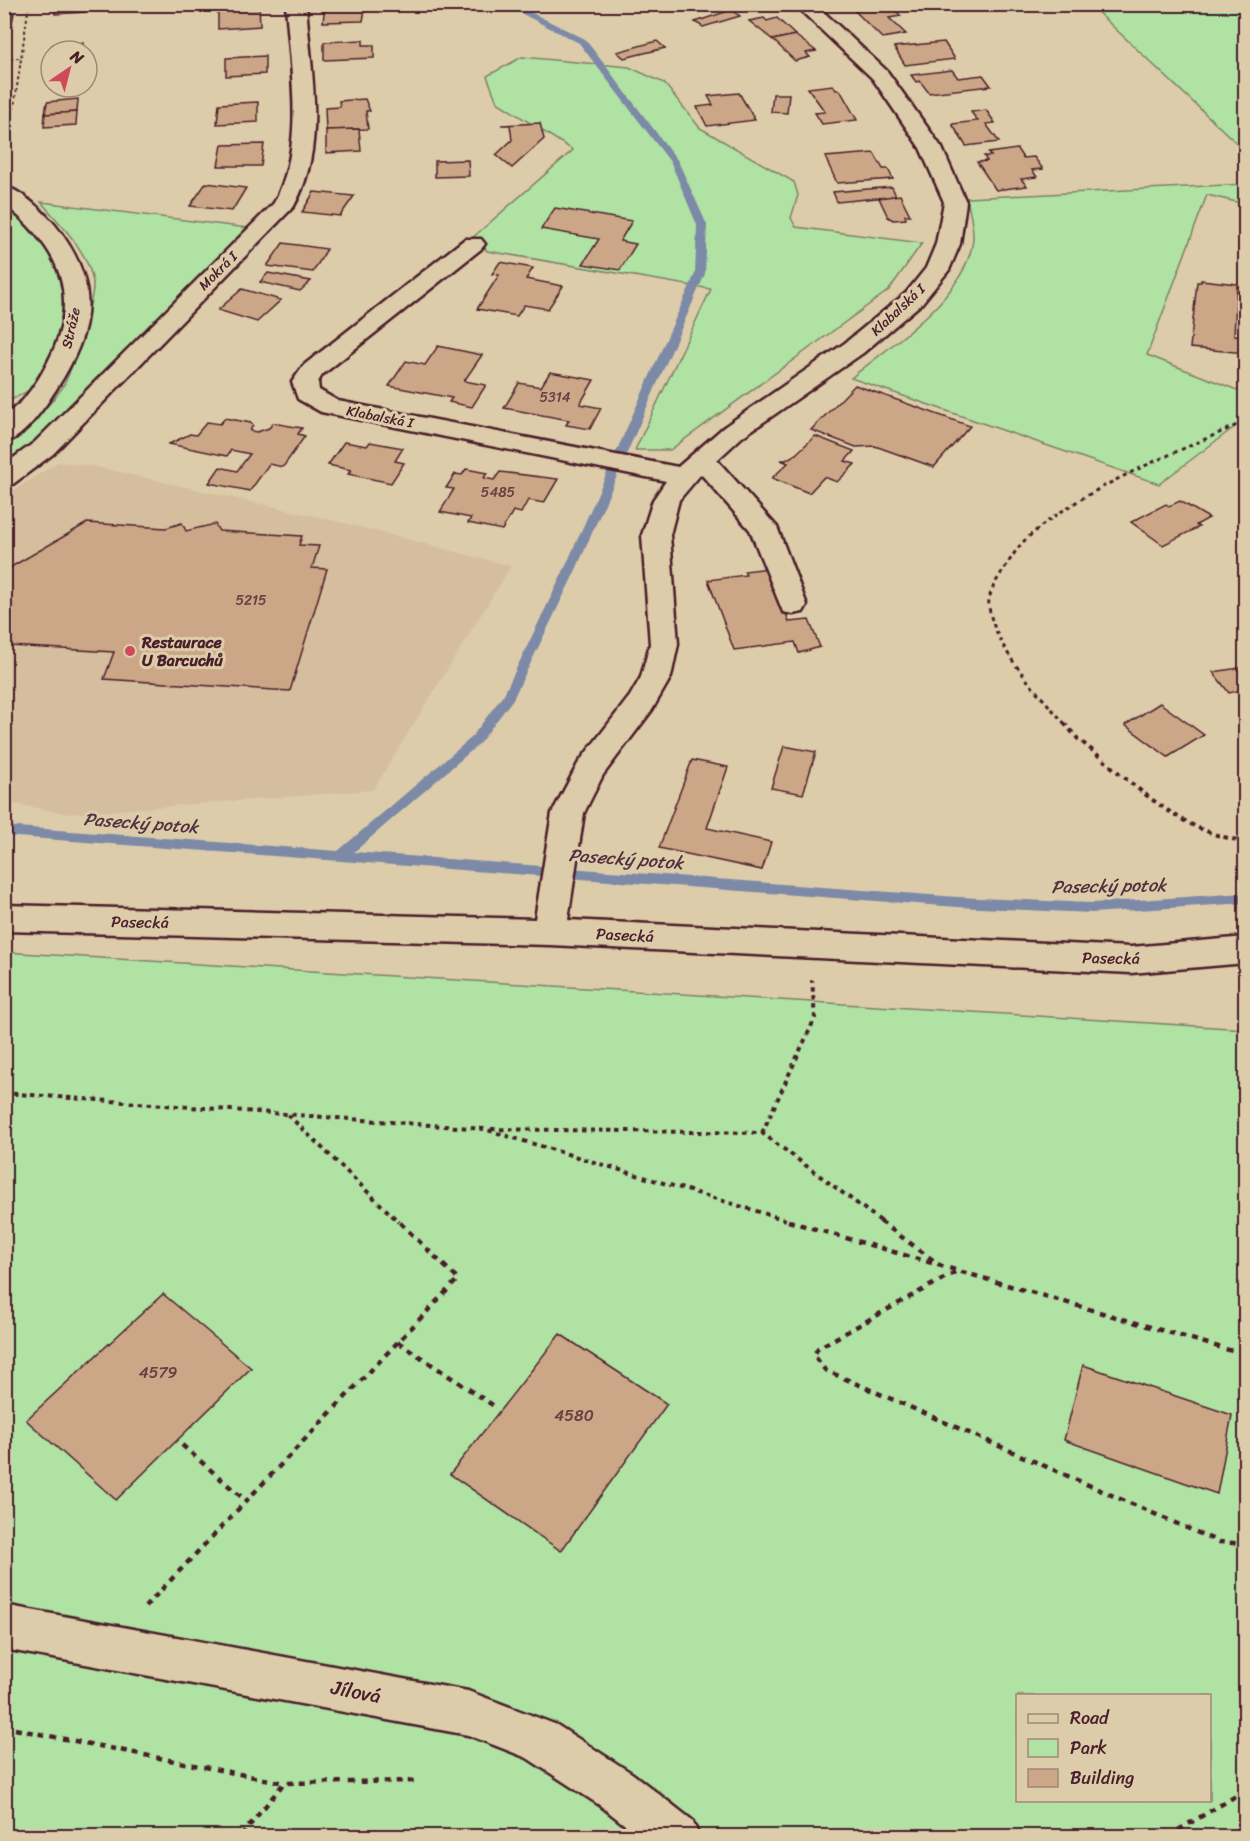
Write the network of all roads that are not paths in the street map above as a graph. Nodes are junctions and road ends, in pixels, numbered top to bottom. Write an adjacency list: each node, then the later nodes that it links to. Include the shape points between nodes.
1 (296, 4): 7 (street, Mokrá I, via 303,136 300,167 283,206 44,448)
2 (803, 4): 6 (street, Klabalská I, via 880,75 931,148 955,202 948,244 937,270 886,323 733,432)
3 (4, 193): 5 (street, Stráže, via 55,236 74,271 78,291 75,320 64,355 41,394)
4 (472, 244): 6 (street, Klabalská I, via 313,370 305,382 307,394 330,407 593,458 634,465)
5 (4, 435)
6 (692, 467): 8 (street, via 763,527); 10 (street, Klabalská I, via 666,500 656,535 664,644 656,677 578,791 568,813)
7 (4, 478)
8 (793, 605)
9 (4, 918): 10 (street, Pasecká)
10 (550, 932): 11 (street, Pasecká, via 1131,960)
11 (1245, 950)
12 (4, 1628): 13 (street, Jílová, via 468,1713 541,1741 617,1790)
13 (676, 1836)

